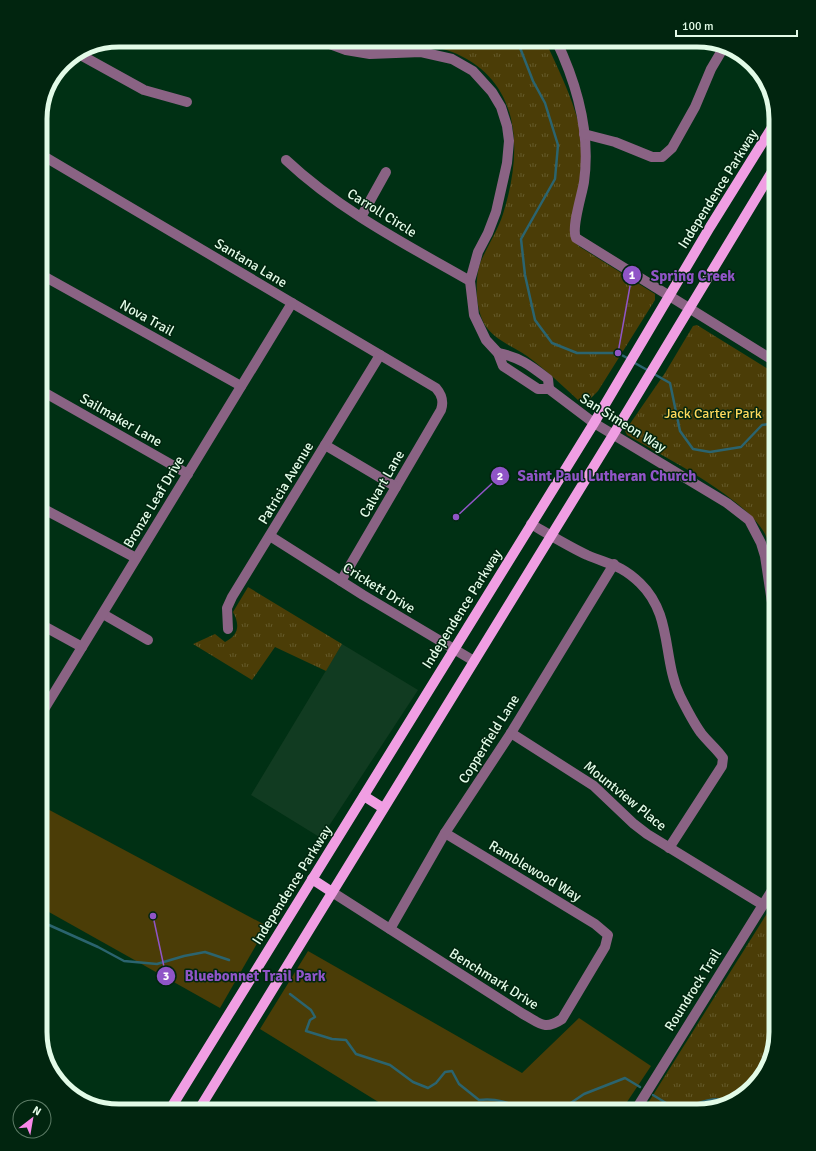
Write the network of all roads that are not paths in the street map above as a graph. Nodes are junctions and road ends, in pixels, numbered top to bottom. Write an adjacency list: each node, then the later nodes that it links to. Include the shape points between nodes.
1 (338, 47): 14 (street, San Simeon Way, via 370,54 421,52 452,59 473,71 492,92 501,107 509,141 507,163 496,212 478,252)
2 (559, 47): 7 (street, via 577,93)
3 (721, 51): 7 (street, via 672,148 662,157 652,157 615,142)
4 (83, 57): 5 (street, via 144,90)
5 (187, 102)
6 (769, 132): 15 (main road, Independence Parkway)
7 (584, 134): 15 (street, via 587,160 574,229 576,238)
8 (47, 158): 16 (street, Santana Lane)
9 (286, 160): 12 (street, Carroll Circle, via 312,184)
10 (386, 172): 12 (street)
11 (769, 176): 17 (main road)
12 (361, 217): 14 (street, Carroll Circle)
13 (47, 278): 21 (street, Nova Trail)
14 (470, 281): 18 (street, San Simeon Way, via 474,315 486,340)
15 (669, 296): 17 (street); 25 (main road, Independence Parkway)
16 (292, 303): 19 (street, Santana Lane); 21 (street, Bronze Leaf Drive)
17 (688, 308): 20 (street); 26 (main road)
18 (498, 353): 22 (street, San Simeon Way, via 503,366 538,389); 22 (street, San Simeon Way, via 515,356 532,366 548,379)
19 (380, 355): 24 (street, Santana Lane, via 436,388); 27 (street, Patricia Avenue)
20 (769, 358)
21 (241, 386): 28 (street, Bronze Leaf Drive)
22 (549, 390): 25 (street, San Simeon Way)
23 (47, 394): 28 (street, Sailmaker Lane)
24 (443, 400): 29 (street, Calvart Lane, via 441,410)
25 (594, 423): 26 (street, San Simeon Way); 31 (main road, Independence Parkway)
26 (613, 435): 33 (main road); 37 (street, San Simeon Way, via 727,503 748,520 765,556)
27 (326, 445): 29 (street); 32 (street, Patricia Avenue)
28 (188, 474): 34 (street, Bronze Leaf Drive)
29 (396, 487): 36 (street, Calvart Lane)
30 (47, 511): 34 (street)
31 (531, 524): 33 (street); 43 (main road, Independence Parkway)
32 (270, 536): 36 (street, Crickett Drive); 40 (street, Patricia Avenue, via 227,608)
33 (551, 536): 35 (street, via 588,556); 44 (main road)
34 (136, 558): 38 (street, Bronze Leaf Drive)
35 (614, 564): 46 (street, Copperfield Lane); 50 (street, via 641,584 657,606 679,695 701,733 723,758 722,766)
36 (341, 581): 43 (street, Crickett Drive)
37 (769, 583)
38 (103, 614): 41 (street); 42 (street, Bronze Leaf Drive)
39 (47, 628): 42 (street)
40 (228, 629)
41 (148, 640)
42 (82, 647): 45 (street, Bronze Leaf Drive)
43 (454, 650): 44 (street, Crickett Drive); 47 (main road, Independence Parkway)
44 (474, 661): 48 (main road)
45 (47, 704)
46 (511, 733): 49 (street, Copperfield Lane); 50 (street, Mountview Place, via 594,786 634,824)
47 (364, 796): 48 (main road); 51 (main road, Independence Parkway)
48 (384, 808): 52 (main road)
49 (445, 833): 55 (street, Copperfield Lane); 56 (street, Ramblewood Way, via 595,924)
50 (669, 848): 54 (street, Mountview Place)
51 (312, 879): 52 (main road); 57 (main road, Independence Parkway)
52 (332, 892): 55 (street, Benchmark Drive); 58 (main road)
53 (769, 895): 54 (street, Roundrock Trail)
54 (763, 905): 59 (street, Roundrock Trail)
55 (390, 929): 56 (street, Benchmark Drive, via 546,1026 552,1026 562,1019 605,948)
56 (608, 935)
57 (173, 1104)
58 (202, 1104)
59 (639, 1104)

